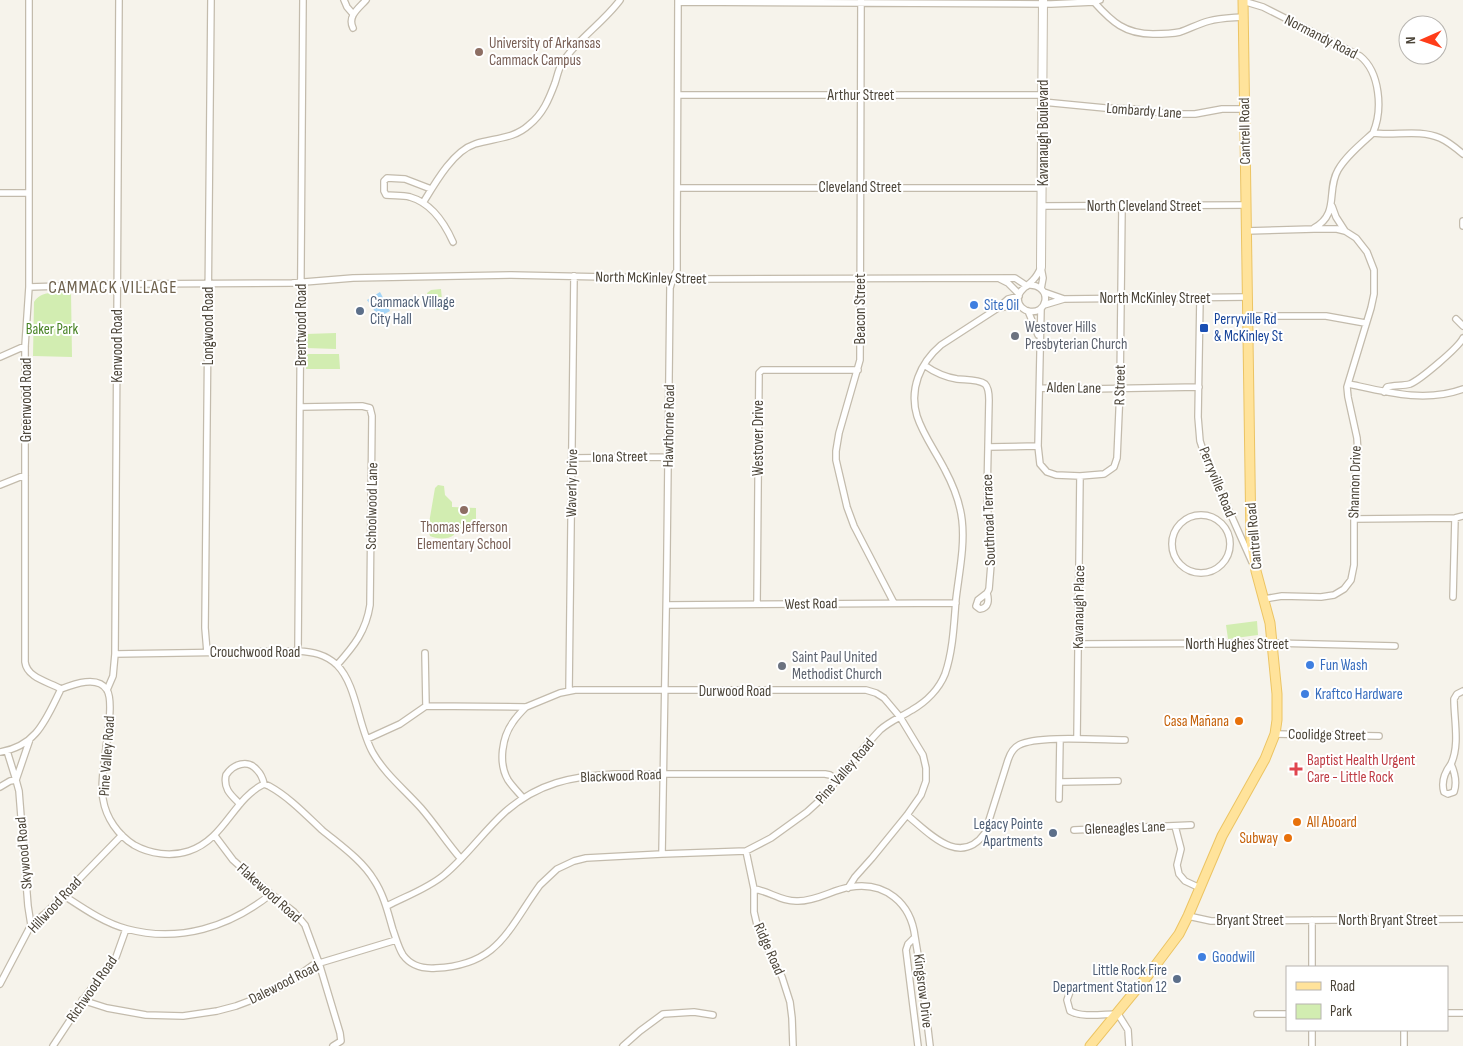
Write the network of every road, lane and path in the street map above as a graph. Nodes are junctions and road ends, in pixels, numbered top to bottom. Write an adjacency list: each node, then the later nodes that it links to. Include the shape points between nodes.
1 (30, 0): 29 (street, Greenwood Road)
2 (119, 0): 48 (street, Kenwood Road)
3 (211, 0): 47 (street, Longwood Road)
4 (303, 0): 46 (street, Brentwood Road)
5 (344, 0): 15 (street)
6 (366, 0): 15 (street)
7 (620, 0): 27 (street, via 560,66 545,108 536,120 519,133 465,149)
8 (1243, 0): 14 (street, Normandy Road); 16 (main road, Cantrell Road)
9 (1258, 0): 14 (street, Normandy Road)
10 (678, 1): 11 (street); 18 (street, Hawthorne Road)
11 (861, 1): 13 (street); 19 (street, Beacon Street)
12 (1097, 1): 13 (street); 16 (street, via 1106,16 1117,25 1142,34 1174,33 1210,21)
13 (1043, 2): 20 (street, Kavanaugh Boulevard)
14 (1263, 6): 22 (street, Normandy Road, via 1365,60 1378,89 1377,122)
15 (353, 14): 17 (street)
16 (1243, 17): 21 (main road, Cantrell Road)
17 (352, 28)
18 (678, 95): 19 (street, Arthur Street); 25 (street, Hawthorne Road)
19 (860, 95): 20 (street, Arthur Street); 24 (street, Beacon Street)
20 (1043, 99): 21 (street, Lombardy Lane, via 1170,114); 26 (street, Kavanaugh Boulevard)
21 (1244, 109): 31 (main road, Cantrell Road)
22 (1372, 133): 23 (street, via 1430,135); 34 (street, via 1337,171)
23 (1463, 154)
24 (860, 187): 25 (street, Cleveland Street); 26 (street, Cleveland Street); 44 (street, Beacon Street)
25 (678, 188): 43 (street, Hawthorne Road, via 677,270)
26 (1042, 188): 32 (street, Kavanaugh Boulevard)
27 (432, 189): 30 (street); 30 (street, via 402,179 386,178 384,181 386,195 409,197)
28 (0, 193): 29 (street)
29 (28, 193): 50 (street, Greenwood Road)
30 (423, 203): 40 (street, via 444,224)
31 (1246, 205): 33 (street, North Cleveland Street); 38 (main road, Cantrell Road)
32 (1042, 206): 33 (street, North Cleveland Street); 41 (street, Kavanaugh Boulevard)
33 (1122, 206): 53 (street, R Street)
34 (1332, 206): 37 (street); 39 (street)
35 (1463, 221): 36 (street)
36 (1463, 226)
37 (1314, 229): 38 (street); 39 (street)
38 (1246, 231): 54 (main road, Cantrell Road)
39 (1344, 231): 63 (street, Shannon Drive, via 1362,244 1374,270 1374,294)
40 (453, 242)
41 (1041, 267): 49 (street); 51 (street)
42 (574, 276): 43 (street, North McKinley Street); 46 (street, North McKinley Street, via 428,276); 81 (street, Waverly Drive)
43 (672, 278): 44 (street, North McKinley Street); 80 (street, Hawthorne Road)
44 (860, 278): 45 (street, North McKinley Street); 70 (street, Beacon Street)
45 (1000, 279): 49 (street, North McKinley Street, via 1015,278); 52 (street)
46 (301, 282): 47 (street, North McKinley Street); 77 (street, Brentwood Road)
47 (208, 284): 48 (street, North McKinley Street); 102 (street, Longwood Road)
48 (117, 285): 50 (street, North McKinley Street); 104 (street, Kenwood Road)
49 (1028, 285): 51 (street); 52 (street)
50 (29, 287): 67 (street, Greenwood Road)
51 (1042, 290): 56 (street); 58 (street, via 1045,296)
52 (1019, 295): 57 (street); 59 (street, Pine Valley Road)
53 (1121, 297): 55 (street, North McKinley Street); 56 (street, North McKinley Street); 74 (street, R Street)
54 (1247, 297): 55 (street, North McKinley Street); 61 (main road, Cantrell Road)
55 (1200, 298): 72 (street, Perryville Road)
56 (1064, 299): 58 (street)
57 (1021, 307): 59 (street); 60 (street)
58 (1042, 307): 60 (street); 66 (street)
59 (998, 308): 69 (street, Pine Valley Road, via 941,345)
60 (1028, 311): 66 (street)
61 (1247, 316): 63 (street, via 1326,316); 90 (main road, Cantrell Road, via 1251,540)
62 (1456, 320): 64 (street)
63 (1366, 323): 71 (street, Shannon Drive)
64 (1463, 326)
65 (1463, 338): 76 (street, via 1416,381 1387,387)
66 (1039, 340): 73 (street)
67 (25, 346): 68 (street); 82 (street, Greenwood Road)
68 (0, 356)
69 (924, 365): 79 (street, Southroad Terrace, via 947,377 985,384 989,400); 95 (street, Pine Valley Road, via 915,390 918,417 948,477 962,520 963,543)
70 (858, 370): 94 (street, Beacon Street, via 838,438 838,470 854,526); 96 (street, Westover Drive, via 762,370 759,373)
71 (1349, 384): 76 (street); 87 (street, Shannon Drive, via 1348,397 1358,453)
72 (1199, 387): 74 (street, Alden Lane); 88 (street, Perryville Road, via 1200,441)
73 (1040, 388): 74 (street, Alden Lane); 78 (street)
74 (1120, 388): 83 (street, R Street, via 1116,462 1104,474)
75 (1463, 389): 76 (street, via 1427,396)
76 (1384, 392)
77 (301, 407): 101 (street, Brentwood Road); 105 (street, Schoolwood Lane, via 362,406 370,408 372,416 370,605 361,634)
78 (1038, 446): 79 (street); 83 (street, via 1040,464 1047,472)
79 (988, 447): 91 (street, Southroad Terrace, via 988,516 992,552)
80 (668, 457): 81 (street, Iona Street); 97 (street, Hawthorne Road)
81 (572, 458): 108 (street, Waverly Drive)
82 (25, 475): 84 (street); 106 (street, Greenwood Road, via 25,664 29,673)
83 (1080, 476): 99 (street, Kavanaugh Place)
84 (0, 485)
85 (1463, 516): 86 (street)
86 (1455, 518): 87 (street); 92 (street)
87 (1354, 519): 93 (street, Shannon Drive, via 1354,569 1344,590 1321,597)
88 (1242, 539): 89 (street); 90 (street, Perryville Road)
89 (1230, 543): 89 (street, via 1225,561 1211,572 1202,573 1193,572 1178,562 1172,545 1180,524 1198,515 1212,516 1223,524)
90 (1256, 572): 93 (main road, Cantrell Road)
91 (987, 593)
92 (1453, 597)
93 (1264, 599): 98 (main road, Cantrell Road)
94 (894, 603): 95 (street, West Road); 96 (street, West Road)
95 (956, 603): 113 (street, Pine Valley Road, via 943,678 926,700)
96 (757, 604): 97 (street, West Road)
97 (667, 605): 109 (street, Hawthorne Road)
98 (1272, 643): 99 (street, North Hughes Street); 100 (street, North Hughes Street); 114 (main road, Cantrell Road, via 1277,694)
99 (1078, 644): 118 (street, Kavanaugh Place)
100 (1396, 646)
101 (298, 651): 102 (street, Crouchwood Road); 105 (street, Crouchwood Road, via 319,654)
102 (207, 652): 104 (street, Crouchwood Road)
103 (425, 653): 111 (street)
104 (115, 654): 107 (street, Kenwood Road, via 113,676)
105 (337, 665): 119 (street, via 348,683)
106 (62, 689): 107 (street, via 88,682); 116 (street, via 44,724)
107 (107, 690): 138 (street, Pine Valley Road, via 110,704 102,794 109,818)
108 (569, 691): 109 (street, Durwood Road); 112 (street, Durwood Road)
109 (664, 691): 113 (street, Durwood Road, via 866,690 884,698); 124 (street, Hawthorne Road)
110 (1463, 691): 123 (street, via 1454,699 1455,745)
111 (426, 706): 112 (street, Durwood Road); 119 (street, via 400,724)
112 (526, 707): 131 (street, via 509,728 502,756 506,776)
113 (900, 717): 126 (street, Pine Valley Road, via 886,724); 134 (street, Durwood Road, via 923,755 926,768 923,791)
114 (1275, 734): 115 (street, Coolidge Street); 144 (main road, Cantrell Road, via 1266,759 1222,836)
115 (1379, 736)
116 (30, 739): 121 (street); 125 (street, Skywood Road)
117 (1060, 739): 118 (street); 128 (street); 134 (street, via 1024,742 1014,748 1004,769 986,830 974,844 948,847)
118 (1077, 739): 120 (street)
119 (367, 740): 142 (street, via 380,764)
120 (1125, 740)
121 (7, 751): 122 (street); 125 (street, Skywood Road)
122 (0, 752)
123 (1451, 764)
124 (663, 774): 126 (street, Blackwood Road, via 825,774); 131 (street, Blackwood Road, via 573,778 546,786); 141 (street, Hawthorne Road)
125 (16, 780): 130 (street); 152 (street, Skywood Road)
126 (837, 780): 140 (street, Pine Valley Road, via 807,812)
127 (1118, 780): 128 (street)
128 (1060, 782): 132 (street)
129 (264, 784): 133 (street, Pine Valley Road); 133 (street, via 254,767 235,765 226,774 226,788); 148 (street, Pine Valley Road, via 274,789 370,873)
130 (0, 786)
131 (523, 798): 142 (street, Blackwood Road, via 505,812)
132 (1059, 799)
133 (240, 804): 139 (street, Pine Valley Road)
134 (907, 815): 143 (street, Durwood Road)
135 (1191, 825): 136 (street, Gleneagles Lane)
136 (1175, 826): 137 (street, Gleneagles Lane); 144 (street, Gleneagles Lane, via 1181,849 1179,874)
137 (1074, 830)
138 (122, 835): 139 (street, Pine Valley Road, via 144,849 171,854 197,848); 147 (street, Hillwood Road)
139 (215, 836): 146 (street, Flakewood Road, via 233,860)
140 (746, 852): 141 (street, Pine Valley Road); 145 (street, Ridge Road)
141 (662, 854): 155 (street, Pine Valley Road, via 586,858 557,869 540,885 501,942 470,963 421,968 404,957)
142 (461, 859): 148 (street, Blackwood Road, via 427,887)
143 (848, 888): 145 (street, Kingsrow Drive, via 800,901 785,900); 154 (street, Kingsrow Drive, via 873,888 896,897 909,915)
144 (1200, 888): 149 (main road, Cantrell Road)
145 (754, 889): 172 (street, Ridge Road, via 758,928 782,977 790,1002)
146 (271, 894): 153 (street, via 233,919 203,929 164,934); 156 (street, Flakewood Road, via 305,925)
147 (64, 895): 152 (street, Hillwood Road); 153 (street, via 94,915)
148 (386, 906): 155 (street, Pine Valley Road)
149 (1188, 916): 151 (street, Bryant Street, via 1211,920); 163 (main road, Cantrell Road, via 1163,957)
150 (1463, 919): 151 (street, North Bryant Street)
151 (1312, 920): 157 (street)
152 (32, 926): 158 (street, Hillwood Road)
153 (126, 929): 160 (street, Richwood Road, via 116,956)
154 (915, 937): 173 (street, via 906,950); 174 (street, Kingsrow Drive)
155 (396, 940): 156 (street, Dalewood Road)
156 (319, 963): 160 (street, Dalewood Road, via 251,1001 206,1013 146,1016); 170 (street, Flakewood Road, via 341,1037)
157 (1312, 966)
158 (0, 984)
159 (1071, 989): 163 (street, via 1067,1002 1072,1013)
160 (82, 1000): 169 (street, Richwood Road)
161 (1448, 1013): 162 (street)
162 (1463, 1013)
163 (1118, 1014): 175 (main road, Cantrell Road); 176 (street, via 1128,1030)
164 (1257, 1014): 165 (street)
165 (1286, 1014)
166 (712, 1015): 171 (street, via 694,1012 663,1014)
167 (1312, 1031): 177 (street)
168 (1404, 1031): 178 (street)
169 (53, 1046)
170 (334, 1046)
171 (622, 1046)
172 (793, 1046)
173 (918, 1046)
174 (930, 1046)
175 (1090, 1046)
176 (1129, 1046)
177 (1312, 1046)
178 (1404, 1046)

